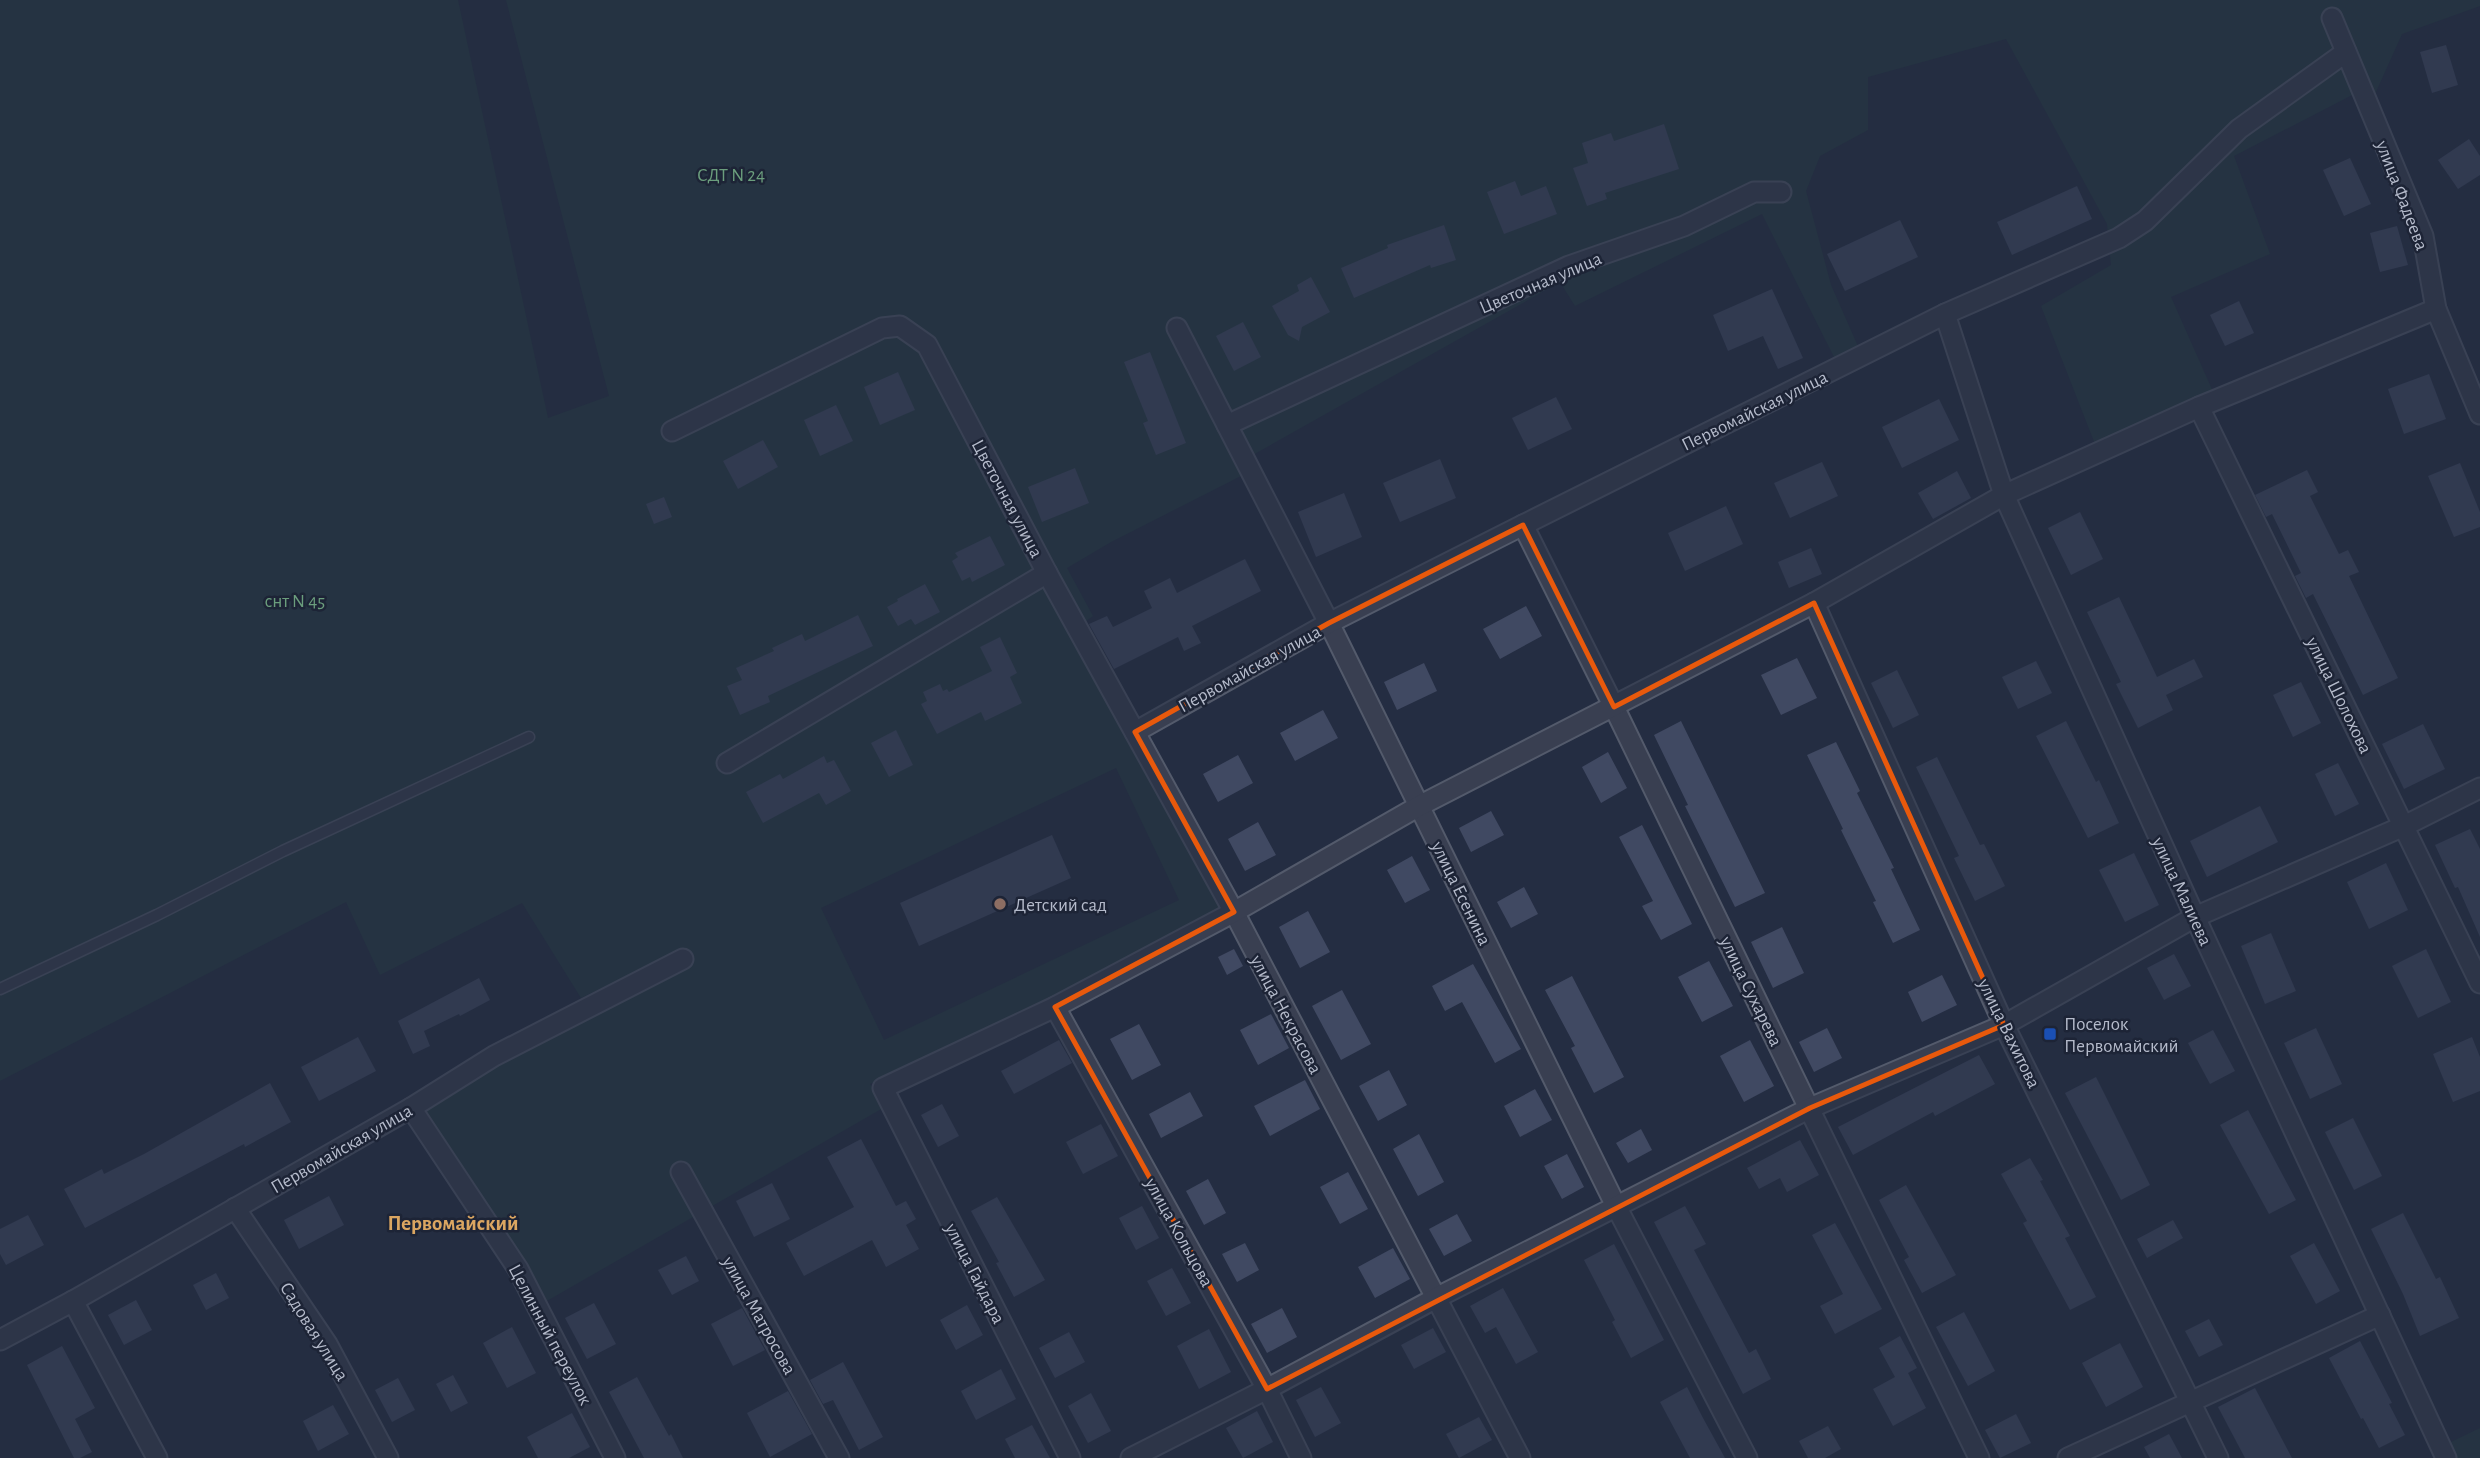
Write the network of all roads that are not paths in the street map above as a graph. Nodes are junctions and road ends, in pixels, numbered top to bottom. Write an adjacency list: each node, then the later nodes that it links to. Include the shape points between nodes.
1 (2332, 18): 2 (street, улица Фадеева)
2 (2346, 52): 4 (street, улица Фадеева, via 2423,236); 5 (street, Первомайская улица, via 2239,129 2145,221 2119,238)
3 (1781, 192): 9 (street, Цветочная улица, via 1754,192 1684,226 1569,266)
4 (2436, 309): 7 (street); 8 (street, улица Фадеева)
5 (1945, 314): 11 (street, улица Малиева); 12 (street, Первомайская улица)
6 (1177, 328): 9 (street, улица Есенина)
7 (2199, 407): 11 (street); 22 (street, улица Шолохова)
8 (2480, 414)
9 (1227, 425): 15 (street, улица Есенина)
10 (672, 431): 13 (street, Цветочная улица, via 882,328 900,326 927,345)
11 (2004, 495): 14 (street); 24 (street, улица Малиева)
12 (1523, 525): 15 (street, Первомайская улица); 16 (street, улица Сухарева)
13 (1047, 573): 17 (street, улица Некрасова); 19 (street, Цветочная улица)
14 (1814, 603): 16 (street); 29 (street, улица Вахитова)
15 (1329, 623): 17 (street, Первомайская улица); 21 (street, улица Есенина)
16 (1614, 707): 21 (street); 31 (street, улица Сухарева)
17 (1135, 732): 23 (street, улица Некрасова)
18 (529, 737): 27 (lane)
19 (727, 763)
20 (2480, 788): 22 (street)
21 (1419, 806): 23 (street); 33 (street, улица Есенина)
22 (2404, 826): 24 (street); 26 (street, улица Шолохова)
23 (1234, 912): 28 (street); 35 (street, улица Некрасова)
24 (2195, 917): 29 (street); 37 (street, улица Малиева)
25 (683, 959): 30 (street, Первомайская улица, via 494,1056)
26 (2480, 983)
27 (0, 989)
28 (1055, 1007): 39 (street, улица Кольцова); 45 (street, улица Гайдара, via 883,1088)
29 (2004, 1025): 31 (street); 40 (street, улица Вахитова)
30 (411, 1108): 34 (street, Первомайская улица); 43 (street, Целинный переулок, via 518,1269)
31 (1810, 1108): 33 (street); 50 (street, улица Сухарева)
32 (681, 1172): 44 (street, улица Матросова)
33 (1616, 1206): 35 (street); 49 (street, улица Есенина)
34 (235, 1208): 36 (street, Первомайская улица); 42 (street, Садовая улица, via 327,1344)
35 (1436, 1298): 39 (street); 48 (street, улица Некрасова)
36 (73, 1301): 38 (street, Первомайская улица); 41 (street)
37 (2379, 1315): 40 (street); 53 (street, улица Малиева)
38 (0, 1340)
39 (1267, 1389): 46 (street); 47 (street, улица Кольцова)
40 (2192, 1401): 51 (street); 52 (street, улица Вахитова)
41 (157, 1458)
42 (388, 1458)
43 (615, 1458)
44 (839, 1458)
45 (1070, 1458)
46 (1131, 1458)
47 (1301, 1458)
48 (1520, 1458)
49 (1747, 1458)
50 (1979, 1458)
51 (2068, 1458)
52 (2218, 1458)
53 (2446, 1458)

